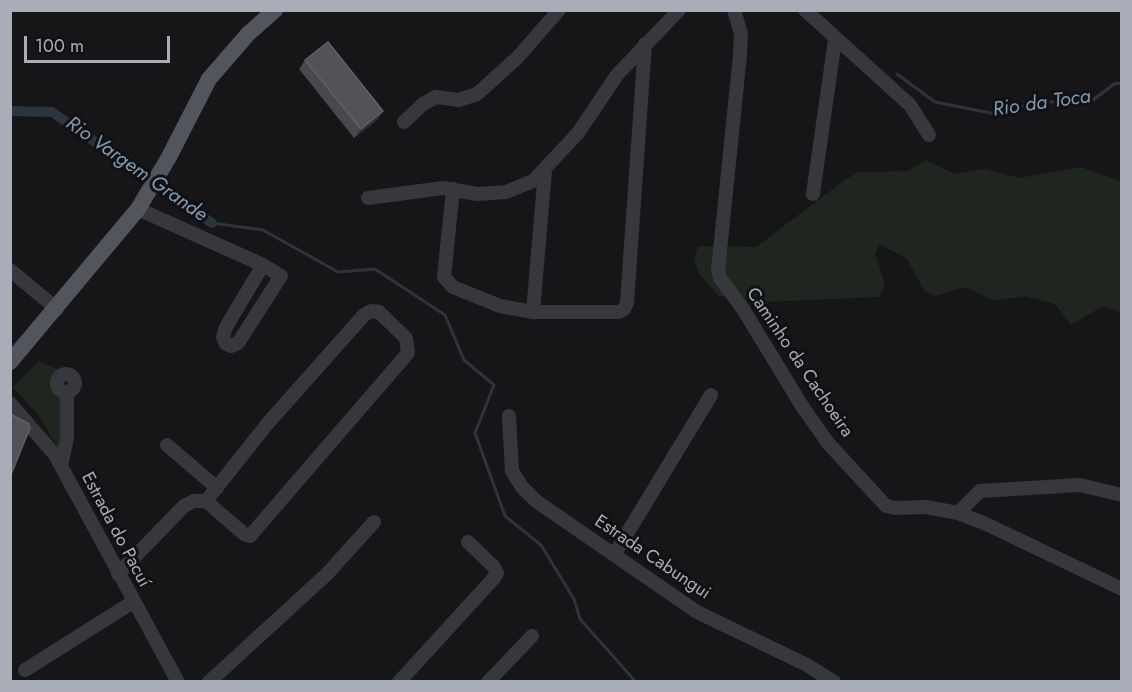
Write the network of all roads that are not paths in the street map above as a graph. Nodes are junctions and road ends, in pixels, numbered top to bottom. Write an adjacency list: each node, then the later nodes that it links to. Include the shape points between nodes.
1 (274, 10): 14 (main road, via 208,79)
2 (560, 10): 8 (street, via 518,57 477,94 459,100 436,97)
3 (679, 10): 7 (street)
4 (735, 10): 29 (street, Caminho da Cachoeira, via 741,34 740,55 720,278 828,443 881,501 895,508 926,507)
5 (805, 10): 6 (street)
6 (835, 40): 9 (street, via 910,105); 12 (street)
7 (645, 44): 10 (street); 18 (street, via 627,303 619,312)
8 (404, 122)
9 (929, 135)
10 (545, 171): 11 (street, via 533,181 506,192 477,194); 18 (street)
11 (453, 189): 13 (street); 18 (street, via 446,283 500,306)
12 (813, 195)
13 (368, 198)
14 (142, 204): 15 (street); 17 (main road)
15 (263, 265): 15 (street, via 279,273 281,279 238,343 226,344 226,327)
16 (10, 270): 17 (street)
17 (57, 309): 19 (main road)
18 (533, 312)
19 (10, 362)
20 (67, 392): 25 (street, via 67,438)
21 (711, 395): 32 (street)
22 (10, 404): 25 (street, Estrada do Pacuí, via 29,422)
23 (509, 416): 32 (street, Estrada Cabungui, via 512,471 522,488)
24 (167, 445): 26 (street)
25 (61, 466): 33 (street, Estrada do Pacuí)
26 (217, 488): 28 (street); 28 (street, via 268,423 364,315 379,312 406,338 408,353 249,536)
27 (1122, 495): 29 (street, via 1080,485 980,491)
28 (206, 501): 33 (street, via 184,506)
29 (958, 513): 34 (street, Caminho da Cachoeira)
30 (374, 522): 39 (street, via 327,574)
31 (468, 542): 40 (street, via 497,573)
32 (614, 555): 42 (street, Estrada Cabungui, via 697,612)
33 (118, 574): 35 (street, Estrada do Pacuí)
34 (1122, 589)
35 (133, 602): 37 (street); 38 (street, Estrada do Pacuí)
36 (532, 636): 41 (street)
37 (25, 670)
38 (178, 681)
39 (209, 681)
40 (399, 681)
41 (488, 681)
42 (834, 681)

